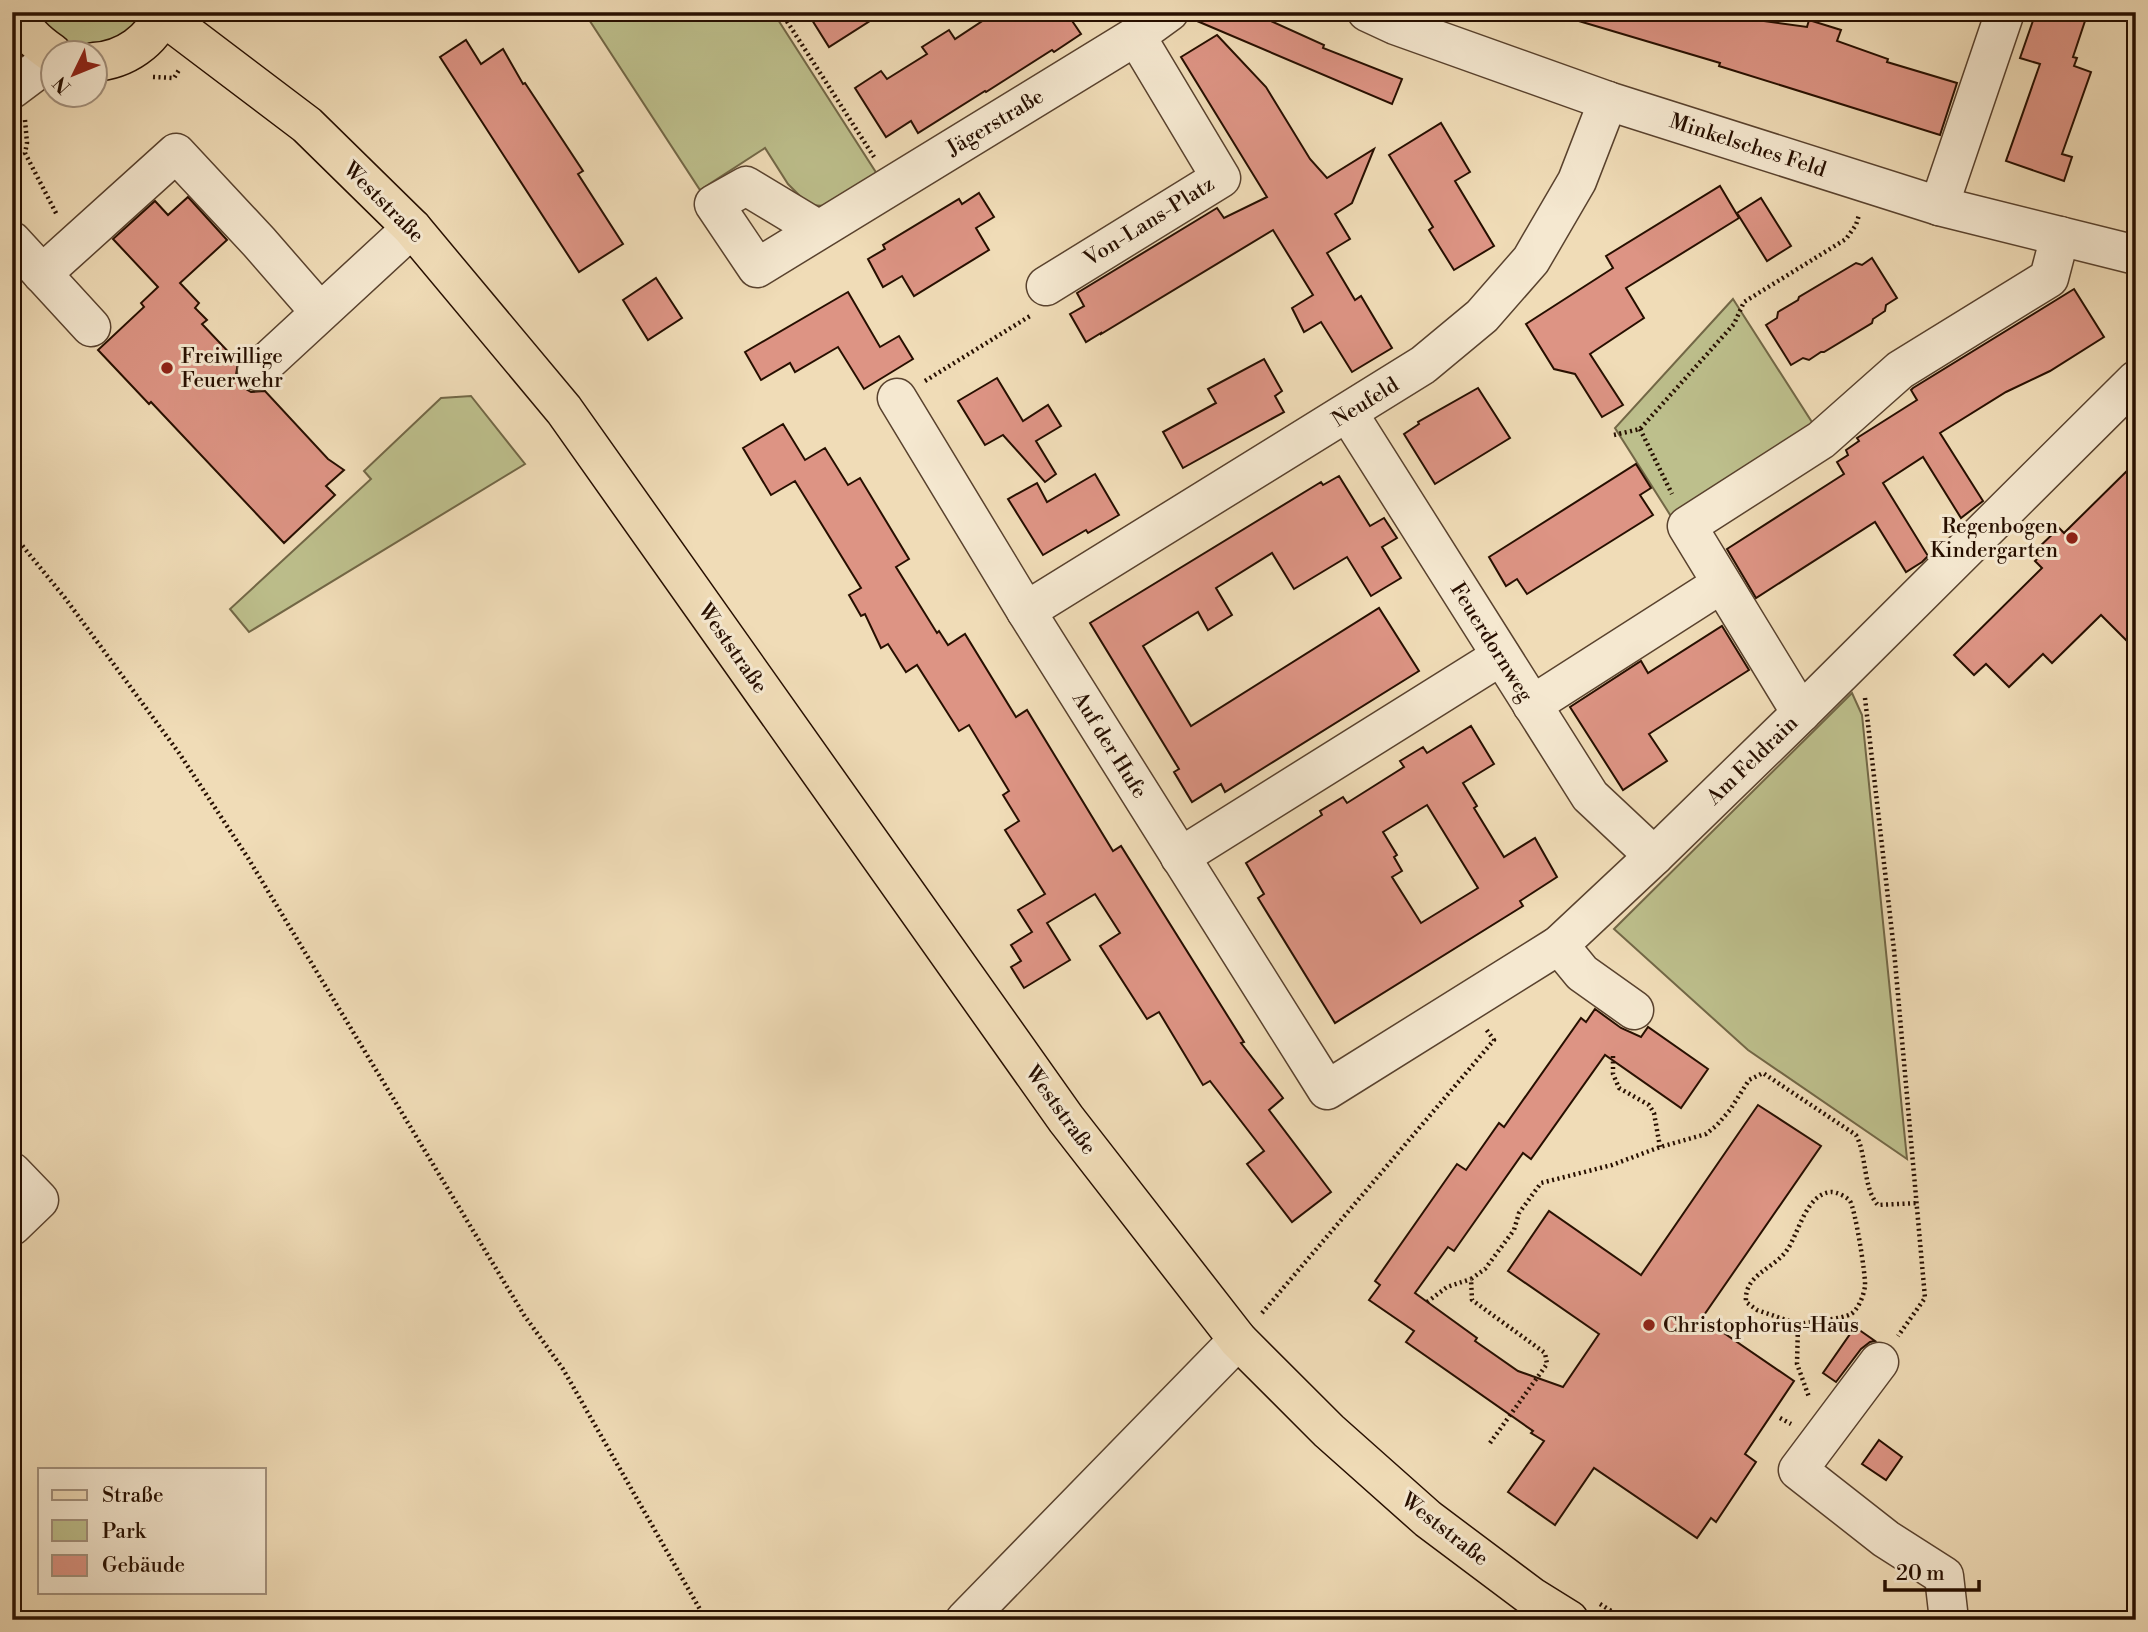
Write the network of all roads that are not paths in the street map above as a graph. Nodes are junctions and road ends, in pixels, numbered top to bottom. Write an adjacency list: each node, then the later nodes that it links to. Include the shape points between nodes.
1 (1169, 12): 6 (street, Jägerstraße)
2 (1367, 12): 11 (street, Minkelsches Feld)
3 (2005, 12): 12 (street)
4 (163, 14): 8 (main road, via 149,37 130,52); 13 (main road, Weststraße, via 307,125)
5 (16, 23): 7 (main road)
6 (1136, 36): 14 (street, Jägerstraße); 19 (street, Von-Lans-Platz, via 1222,178)
7 (38, 43)
8 (108, 60)
9 (38, 75): 10 (street)
10 (18, 99)
11 (1608, 101): 12 (street, Minkelsches Feld); 25 (street, Neufeld, via 1577,181 1531,260 1467,329 1423,365)
12 (1939, 206): 15 (street, Minkelsches Feld)
13 (412, 228): 20 (street); 38 (main road, Weststraße, via 564,411 1066,1119)
14 (819, 230)
15 (2060, 236): 17 (street, Minkelsches Feld); 26 (street, via 2049,278 1900,370 1821,440 1687,526)
16 (12, 241): 18 (street)
17 (2136, 255)
18 (42, 274): 20 (street, via 176,153); 21 (street)
19 (1046, 286)
20 (320, 312): 22 (street)
21 (91, 327)
22 (257, 371)
23 (2136, 380): 30 (street, Am Feldrain)
24 (897, 398): 27 (street, Auf der Hufe)
25 (1348, 413): 27 (street, Neufeld); 28 (street, Feuerdornweg)
26 (1721, 584): 29 (street); 30 (street)
27 (1026, 611): 32 (street, Auf der Hufe)
28 (1502, 656): 29 (street, Feuerdornweg); 32 (street)
29 (1532, 705): 31 (street, Feuerdornweg, via 1590,796)
30 (1801, 713): 31 (street, Am Feldrain)
31 (1654, 856): 33 (street, Am Feldrain)
32 (1180, 857): 35 (street, Auf der Hufe)
33 (1559, 945): 34 (street, via 1582,973); 35 (street, Am Feldrain)
34 (1634, 1010)
35 (1328, 1090)
36 (12, 1172): 37 (street, via 39,1199)
37 (12, 1226)
38 (1238, 1340): 40 (street); 41 (main road, Weststraße, via 1329,1431 1428,1519)
39 (1879, 1362): 42 (street, via 1798,1471 1886,1539 1944,1576)
40 (964, 1620)
41 (1569, 1620)
42 (1949, 1620)

